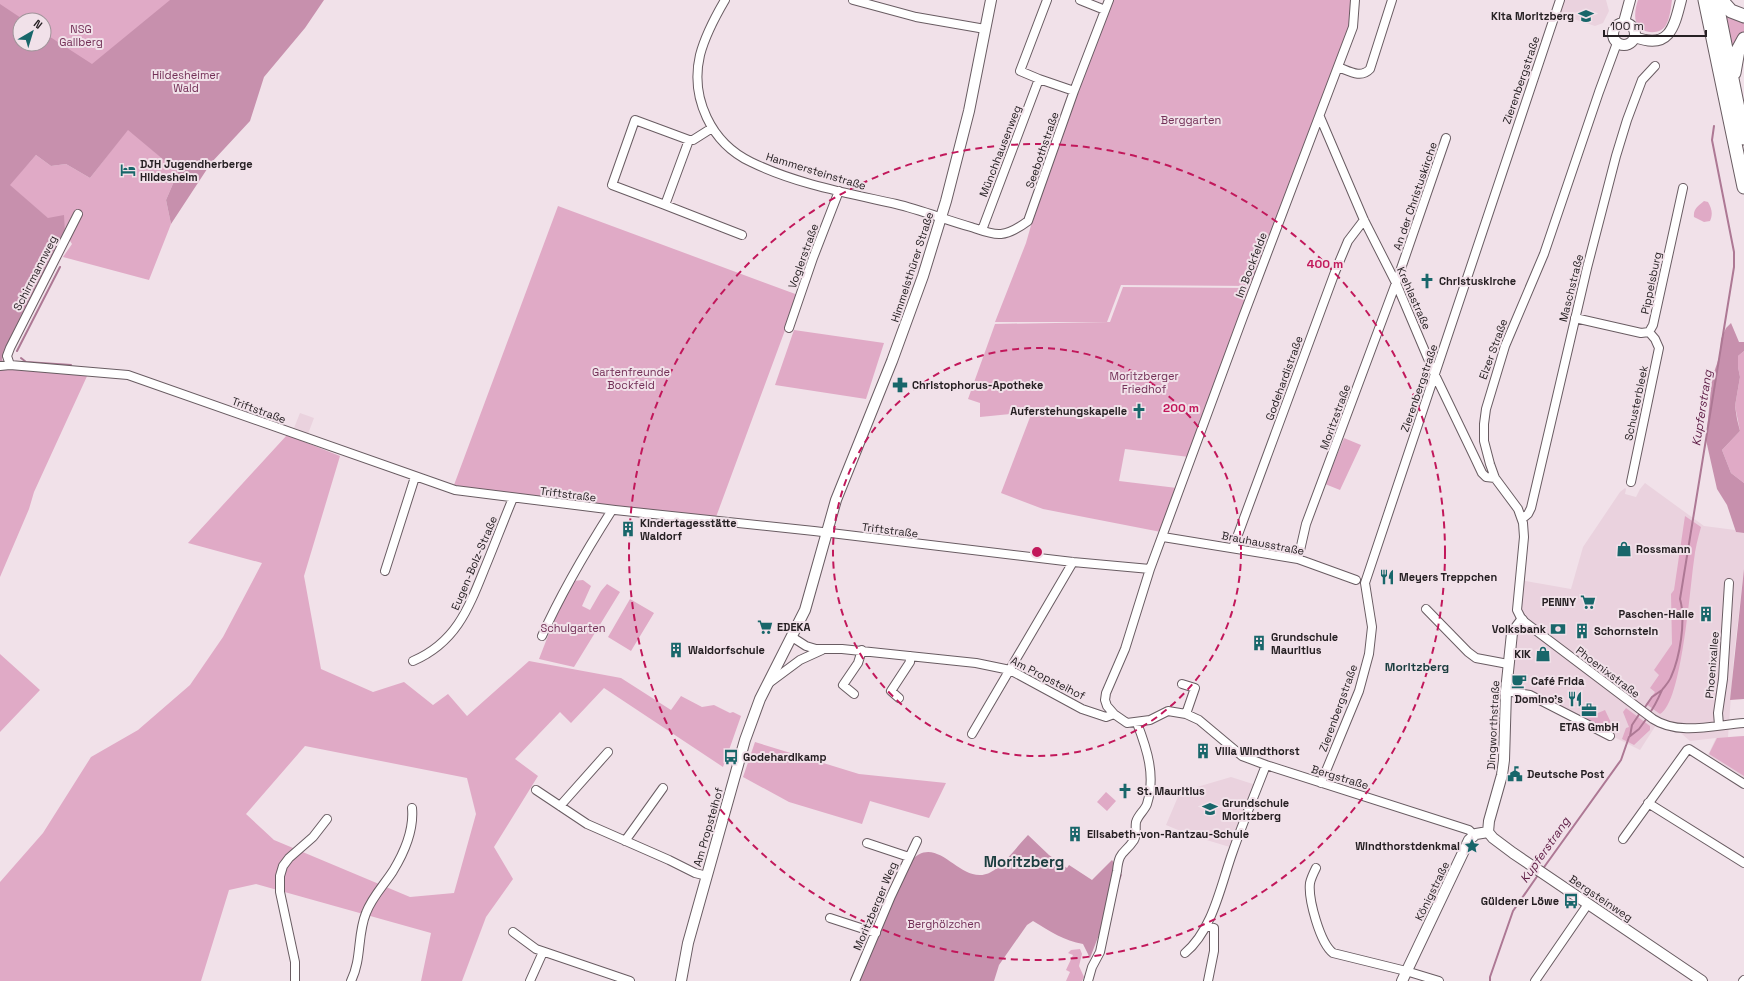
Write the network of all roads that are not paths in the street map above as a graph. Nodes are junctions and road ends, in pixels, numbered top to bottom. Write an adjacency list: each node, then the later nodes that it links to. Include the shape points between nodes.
1 (725, 0): 28 (street, Hammersteinstraße, via 708,32 698,70 699,97)
2 (853, 0): 18 (street, via 916,17)
3 (991, 0): 18 (street, Himmelsthürer Straße)
4 (1047, 0): 24 (street, via 1020,71)
5 (1080, 0): 15 (street)
6 (1109, 0): 15 (street, Seebothstraße)
7 (1355, 0): 22 (street, Im Bockfelde, via 1353,27)
8 (1392, 0): 22 (street, via 1370,69 1366,73 1358,74)
9 (1560, 0): 47 (street, Zierenbergstraße)
10 (1630, 0): 17 (street, Elzer Straße)
11 (1681, 0): 19 (street, via 1674,25 1665,37 1652,41)
12 (1705, 0): 32 (highway)
13 (1716, 0): 25 (highway)
14 (1721, 0): 16 (highway, via 1731,11)
15 (1105, 10): 26 (street, Seebothstraße)
16 (1744, 16)
17 (1624, 22): 19 (street, via 1632,26); 21 (street, Elzer Straße, via 1614,29 1613,37)
18 (985, 29): 37 (street, Himmelsthürer Straße, via 969,111)
19 (1635, 37): 21 (street, via 1628,45)
20 (1744, 39): 25 (highway, via 1738,50)
21 (1617, 43): 49 (street, Elzer Straße, via 1544,254 1505,346 1487,404 1484,440)
22 (1338, 66): 27 (street, Im Bockfelde)
23 (1655, 66): 42 (street, Maschstraße, via 1642,80 1626,120)
24 (1039, 79): 26 (street); 39 (street, Münchhausenweg)
25 (1732, 81): 30 (highway)
26 (1074, 91): 39 (street, Seebothstraße, via 1028,221 1017,229 1000,234)
27 (1320, 117): 38 (street, Krehlastraße); 55 (street, Im Bockfelde, via 1243,317)
28 (712, 128): 31 (street); 34 (street, Hammersteinstraße, via 726,144 750,161)
29 (1446, 138): 41 (street, An der Christuskirche)
30 (1744, 138)
31 (689, 140): 35 (street); 35 (street, via 635,120 612,185)
32 (1744, 187)
33 (1683, 188): 44 (street, Pippelsburg, via 1653,325)
34 (839, 191): 37 (street, Hammersteinstraße, via 897,204); 43 (street, Voglerstraße)
35 (665, 205): 40 (street)
36 (78, 214): 45 (street, Schirrmannweg, via 10,348 7,356)
37 (941, 218): 39 (street, Seebothstraße); 54 (street, Himmelsthürer Straße, via 915,298 846,473)
38 (1364, 220): 41 (street, Krehlastraße); 56 (street, Godehardistraße, via 1348,241 1335,272)
39 (982, 230)
40 (742, 235)
41 (1396, 283): 47 (street, Krehlastraße); 57 (street, Moritzstraße, via 1306,524)
42 (1575, 318): 44 (street, via 1641,334); 53 (street, Maschstraße, via 1531,508)
43 (789, 328)
44 (1648, 332): 50 (street, Schusterbleek, via 1659,348)
45 (10, 365): 46 (street, Triftstraße); 48 (street, Triftstraße, via 128,375)
46 (0, 366)
47 (1435, 376): 49 (street, Krehlastraße, via 1482,472 1486,477); 87 (street, Zierenbergstraße, via 1364,583 1372,627 1369,654 1359,691)
48 (414, 477): 51 (street, Triftstraße, via 455,490); 60 (street)
49 (1495, 478): 53 (street, Elzer Straße, via 1518,509)
50 (1631, 482)
51 (513, 498): 52 (street, Triftstraße); 70 (street, Eugen-Bolz-Straße, via 468,610 444,642 428,655)
52 (612, 510): 54 (street, Triftstraße); 65 (street, via 572,574)
53 (1522, 519): 64 (street, Elzer Straße, via 1524,537 1517,610)
54 (826, 532): 58 (street, Triftstraße); 66 (street, Himmelsthürer Straße, via 805,610)
55 (1163, 537): 56 (street, Brauhausstraße); 59 (street)
56 (1233, 548): 57 (street, Brauhausstraße)
57 (1298, 559): 61 (street, Brauhausstraße)
58 (1074, 562): 59 (street, Triftstraße); 72 (street)
59 (1150, 569): 78 (street, via 1125,649 1106,693 1107,706)
60 (385, 571)
61 (1356, 580)
62 (1729, 583): 82 (street, Phoenixallee)
63 (1426, 609): 71 (street, via 1476,658)
64 (1522, 620): 71 (street, via 1512,633); 82 (street, Phoenixstraße, via 1664,725 1675,728)
65 (542, 636)
66 (792, 637): 67 (street, Am Propsteihof, via 806,646); 73 (street, Am Propsteihof)
67 (826, 649): 68 (street, Am Propsteihof); 73 (street, Am Propsteihof, via 800,660)
68 (862, 650): 69 (street, Am Propsteihof); 76 (street, via 858,663 842,685)
69 (910, 656): 72 (street, Am Propsteihof, via 976,663); 77 (street, via 910,662 891,692)
70 (413, 661)
71 (1508, 664): 75 (street, Dingworthstraße)
72 (1010, 670): 78 (street, Am Propsteihof, via 1082,709 1106,718); 83 (street)
73 (768, 683): 104 (street, Am Propsteihof, via 745,740)
74 (1182, 684): 79 (street, via 1194,688)
75 (1506, 691): 84 (street, via 1530,695); 95 (street, Dingworthstraße, via 1504,760 1488,821)
76 (854, 694)
77 (900, 698)
78 (1114, 714): 81 (street, via 1127,723)
79 (1186, 714): 81 (street, Bergstraße, via 1168,711); 86 (street, Bergstraße, via 1199,720 1242,756)
80 (1744, 722): 82 (street, Phoenixstraße)
81 (1137, 723): 121 (street, via 1149,761 1150,793 1136,823 1135,839 1118,858 1100,952)
82 (1719, 725)
83 (972, 734)
84 (1610, 736)
85 (608, 752): 92 (street)
86 (1266, 765): 87 (street, Bergstraße); 107 (street)
87 (1322, 783): 96 (street, Bergstraße, via 1469,830)
88 (1744, 784): 91 (street, via 1689,749)
89 (663, 788): 98 (street)
90 (536, 790): 92 (street)
91 (1648, 803): 97 (street); 102 (street)
92 (560, 806): 98 (street, via 578,820)
93 (412, 808): 116 (street, via 413,818 406,844 392,872 366,912 357,965)
94 (326, 819): 115 (street, via 313,837 289,858 280,876 280,892 295,962)
95 (1488, 832): 96 (street); 105 (street, Bergsteinweg, via 1495,840)
96 (1474, 835): 112 (street, Königstraße, via 1469,840)
97 (1623, 839)
98 (625, 841): 104 (street)
99 (917, 841): 101 (street, Moritzberger Weg)
100 (867, 843): 101 (street)
101 (909, 856): 109 (street, Moritzberger Weg)
102 (1744, 863)
103 (1316, 868): 112 (street, via 1310,883 1311,899 1317,925 1327,949 1333,953)
104 (707, 876): 119 (street, Am Propsteihof, via 688,943)
105 (1588, 904): 114 (street); 125 (street, Bergsteinweg)
106 (830, 918): 109 (street)
107 (1207, 926): 111 (street); 122 (street, via 1214,928 1214,950)
108 (513, 932): 110 (street)
109 (876, 933): 120 (street, Moritzberger Weg)
110 (543, 952): 113 (street); 117 (street)
111 (1185, 953)
112 (1406, 971): 123 (street, Königstraße); 124 (street)
113 (610, 978): 118 (street)
114 (1538, 980)
115 (295, 981)
116 (351, 981)
117 (530, 981)
118 (630, 981)
119 (681, 981)
120 (855, 981)
121 (1088, 981)
122 (1208, 981)
123 (1402, 981)
124 (1439, 981)
125 (1702, 981)

